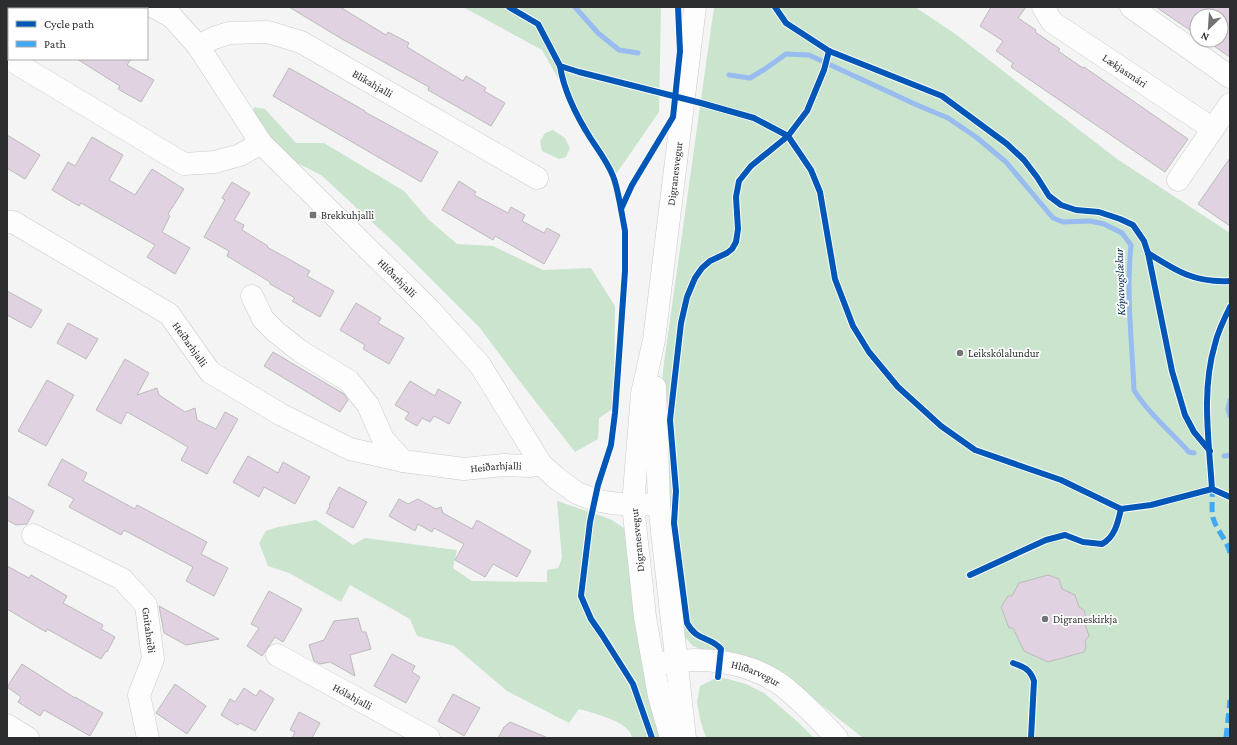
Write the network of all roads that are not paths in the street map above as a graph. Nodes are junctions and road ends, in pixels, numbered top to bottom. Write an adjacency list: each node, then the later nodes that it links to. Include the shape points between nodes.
1 (154, 7): 5 (street, Hlíðarhjalli, via 172,17)
2 (695, 7): 15 (street, Digranesvegur)
3 (1043, 7): 9 (street, Lækjasmári, via 1052,22)
4 (1131, 7): 7 (street)
5 (198, 46): 10 (street, Hlíðarhjalli); 11 (street, Blikahjalli, via 229,33 268,32 301,42)
6 (11, 60): 10 (street, via 184,164 215,162 240,155)
7 (1230, 77)
8 (1230, 104): 9 (street)
9 (1213, 129): 12 (street)
10 (261, 143): 17 (street, Hlíðarhjalli, via 430,310 480,365)
11 (537, 178)
12 (1178, 180)
13 (7, 222): 16 (street, Heiðarhjalli, via 14,222 169,314 210,372 216,376 280,414 350,449)
14 (252, 296): 16 (street, via 263,319 276,332 300,351 348,381 368,405 383,439)
15 (654, 340): 18 (street, Digranesvegur); 19 (street, Digranesvegur, via 642,394)
16 (403, 462): 17 (street, Heiðarhjalli, via 464,469 504,464)
17 (541, 464): 19 (street, Hlíðarhjalli, via 577,493 600,501)
18 (659, 504): 19 (street, Hlíðarhjalli); 22 (street, Digranesvegur)
19 (633, 505): 23 (street, Digranesvegur, via 645,617)
20 (33, 535): 26 (street, Gnitaheiði, via 122,579 146,605 153,659 139,695)
21 (276, 655): 27 (street, Hólahjalli)
22 (677, 660): 23 (street, Hlíðarvegur); 29 (street, Digranesvegur); 30 (street, Hlíðarvegur, via 727,662 756,671 783,686)
23 (653, 664): 28 (street, Digranesvegur)
24 (7, 725): 25 (street)
25 (28, 738)
26 (148, 738)
27 (429, 738)
28 (671, 738)
29 (685, 738)
30 (837, 738)

